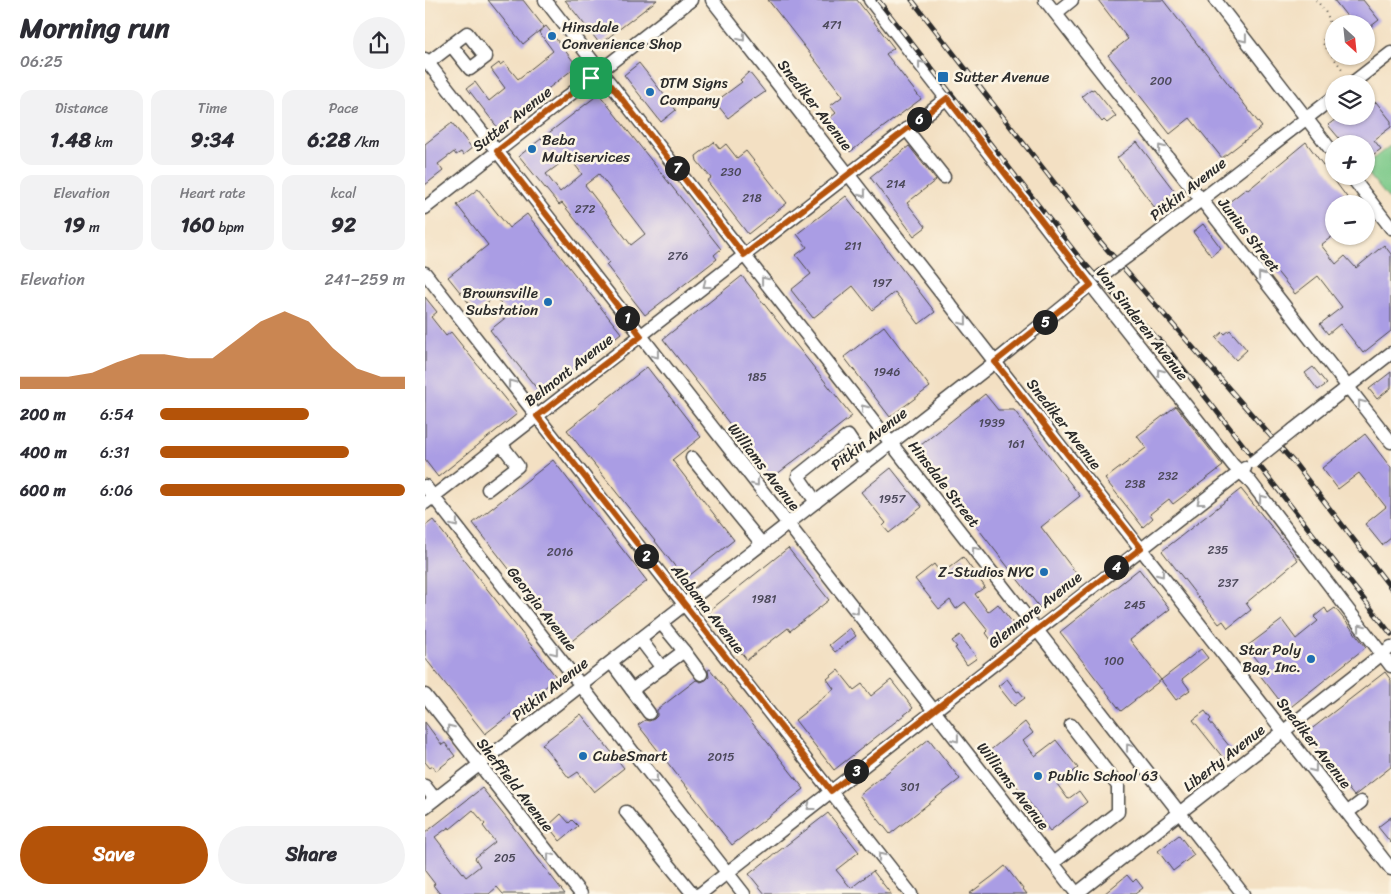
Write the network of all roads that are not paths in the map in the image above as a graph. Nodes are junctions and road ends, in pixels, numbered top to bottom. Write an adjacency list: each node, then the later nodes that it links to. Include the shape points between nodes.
1 (545, 0): 12 (street, Hinsdale Street)
2 (691, 0): 12 (street, Sutter Avenue)
3 (712, 0): 20 (street, Snediker Avenue, one-way to 20)
4 (870, 0): 14 (street, Van Sinderen Avenue, one-way to 4)
5 (1045, 0): 8 (street, Junius Street)
6 (1072, 0): 8 (street)
7 (1215, 0): 16 (street, one-way to 16)
8 (1055, 13): 23 (street, Junius Street, one-way to 8)
9 (451, 45): 11 (street)
10 (1391, 53): 13 (street)
11 (427, 61): 19 (street, Williams Avenue)
12 (600, 71): 19 (street, Sutter Avenue); 26 (street, Hinsdale Street)
13 (1363, 75)
14 (947, 98): 17 (street, Belmont Avenue); 28 (street, Van Sinderen Avenue)
15 (1325, 104): 16 (street, Pitkin Avenue)
16 (1306, 118): 18 (street); 23 (street, Pitkin Avenue)
17 (906, 129): 20 (street, Belmont Avenue); 21 (street)
18 (1325, 142)
19 (497, 151): 24 (street, Sutter Avenue); 29 (street, Williams Avenue)
20 (848, 174): 26 (street, Belmont Avenue); 31 (street, Snediker Avenue, one-way to 31)
21 (944, 177)
22 (1358, 185): 25 (street)
23 (1201, 200): 28 (street, Pitkin Avenue, bridge); 32 (street, Junius Street, one-way to 23)
24 (425, 208)
25 (1391, 228)
26 (744, 255): 29 (street, Belmont Avenue, one-way to 29); 35 (street, Hinsdale Street, one-way to 26)
27 (425, 273): 33 (street, Alabama Avenue, one-way to 27)
28 (1091, 285): 31 (street, Pitkin Avenue); 39 (street, Van Sinderen Avenue, one-way to 28)
29 (641, 336): 33 (street, Belmont Avenue); 44 (street, Williams Avenue, one-way to 44)
30 (1391, 353): 32 (street, Glenmore Avenue)
31 (995, 362): 35 (street, Pitkin Avenue); 46 (street, Snediker Avenue)
32 (1348, 386): 34 (street, Junius Street, one-way to 32); 39 (street, Glenmore Avenue, bridge)
33 (537, 416): 36 (street, Belmont Avenue); 47 (street, Alabama Avenue)
34 (1391, 442)
35 (891, 443): 38 (street, Pitkin Avenue); 49 (street, Hinsdale Street, one-way to 35)
36 (501, 444): 41 (street, via 517,466); 42 (street, Belmont Avenue)
37 (692, 458): 45 (street)
38 (865, 463): 43 (street, Pitkin Avenue); 43 (street, via 848,436 798,476)
39 (1240, 472): 46 (street, Glenmore Avenue, one-way to 46); 52 (street, Van Sinderen Avenue, one-way to 39)
40 (425, 486): 42 (street, Georgia Avenue)
41 (488, 489)
42 (429, 500): 57 (street, Georgia Avenue, one-way to 57)
43 (816, 502): 44 (street, Pitkin Avenue)
44 (788, 524): 45 (street, Pitkin Avenue); 60 (street, Williams Avenue, one-way to 60)
45 (762, 544): 47 (street, Pitkin Avenue)
46 (1141, 548): 49 (street, Glenmore Avenue); 63 (street, Snediker Avenue, one-way to 63)
47 (684, 605): 48 (street, Pitkin Avenue); 66 (street, Alabama Avenue)
48 (661, 623): 50 (street, Pitkin Avenue); 51 (street)
49 (1037, 630): 60 (street, Glenmore Avenue); 71 (street, Hinsdale Street, one-way to 49)
50 (640, 639): 53 (street, Pitkin Avenue); 55 (street)
51 (684, 651): 55 (street); 56 (street)
52 (1387, 651): 54 (street, Van Sinderen Avenue); 63 (street, Liberty Avenue)
53 (611, 662): 57 (street, Pitkin Avenue); 58 (street)
54 (1391, 666)
55 (663, 668): 58 (street)
56 (701, 674)
57 (581, 685): 64 (street, Pitkin Avenue); 74 (street, Georgia Avenue, one-way to 74)
58 (632, 690): 61 (street)
59 (425, 695): 64 (street, Sheffield Avenue, one-way to 59)
60 (934, 710): 66 (street, Glenmore Avenue); 72 (street, Williams Avenue, one-way to 72)
61 (649, 713)
62 (1071, 725): 72 (street, via 1117,786 1117,812)
63 (1285, 731): 70 (street, Snediker Avenue, one-way to 70); 71 (street, Liberty Avenue)
64 (479, 765): 68 (street, Pitkin Avenue); 75 (street, Sheffield Avenue, one-way to 64)
65 (425, 786): 68 (street)
66 (831, 791): 74 (street, Glenmore Avenue, one-way to 74); 79 (street, Alabama Avenue, one-way to 66)
67 (1361, 802): 70 (street)
68 (430, 803)
69 (626, 812): 76 (street)
70 (1348, 812): 73 (street, Snediker Avenue)
71 (1181, 813): 80 (street, Liberty Avenue); 81 (street, Hinsdale Street)
72 (1053, 863): 80 (street, Williams Avenue)
73 (1391, 869)
74 (727, 872): 77 (street, Glenmore Avenue); 78 (street, Georgia Avenue)
75 (581, 894)
76 (693, 894)
77 (700, 894)
78 (744, 894)
79 (911, 894)
80 (1077, 894)
81 (1243, 894)

